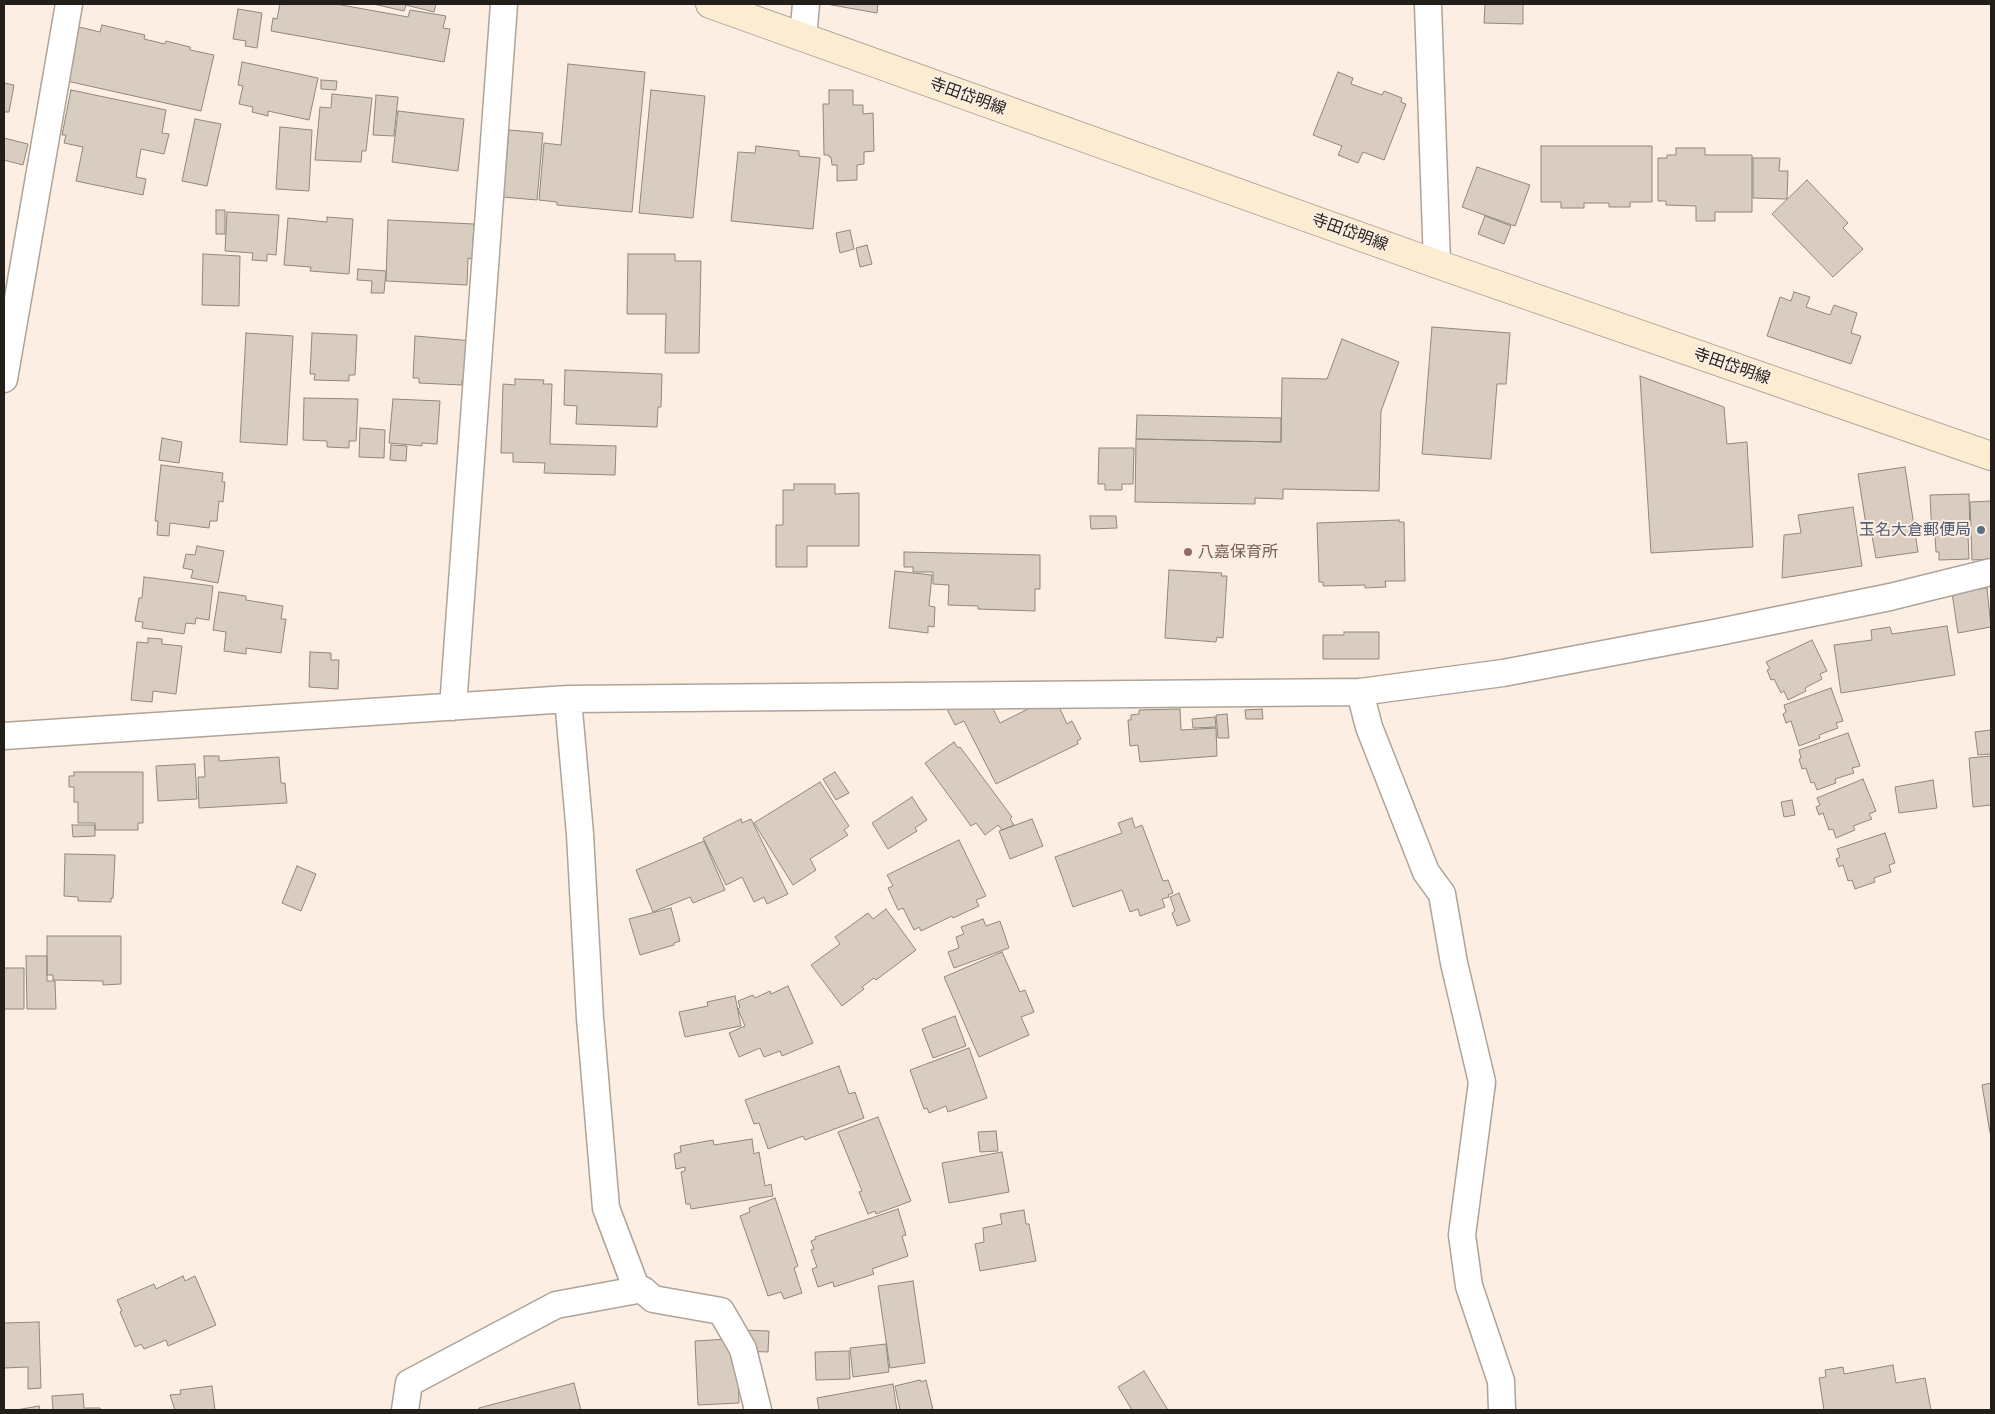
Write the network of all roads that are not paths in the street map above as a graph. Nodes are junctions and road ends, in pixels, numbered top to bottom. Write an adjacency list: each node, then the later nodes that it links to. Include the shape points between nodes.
1 (69, 4): 8 (street)
2 (504, 4): 13 (street)
3 (710, 4): 6 (main road, 寺田岱明線)
4 (806, 4): 6 (street)
5 (1428, 4): 7 (street)
6 (803, 37): 7 (main road, 寺田岱明線)
7 (1437, 264): 9 (main road, 寺田岱明線)
8 (4, 379)
9 (1991, 456)
10 (1991, 572): 11 (street, via 1890,597 1503,673)
11 (1360, 692): 12 (street); 18 (street, via 1369,727 1426,872 1442,894 1454,963 1482,1082 1462,1235 1470,1286 1501,1381)
12 (568, 699): 13 (street); 15 (street, via 606,1208)
13 (453, 707): 14 (street)
14 (4, 736)
15 (637, 1290): 16 (street, via 556,1305 409,1383); 17 (street, via 643,1290 653,1299 721,1311 743,1349)
16 (405, 1410)
17 (758, 1410)
18 (1502, 1410)

